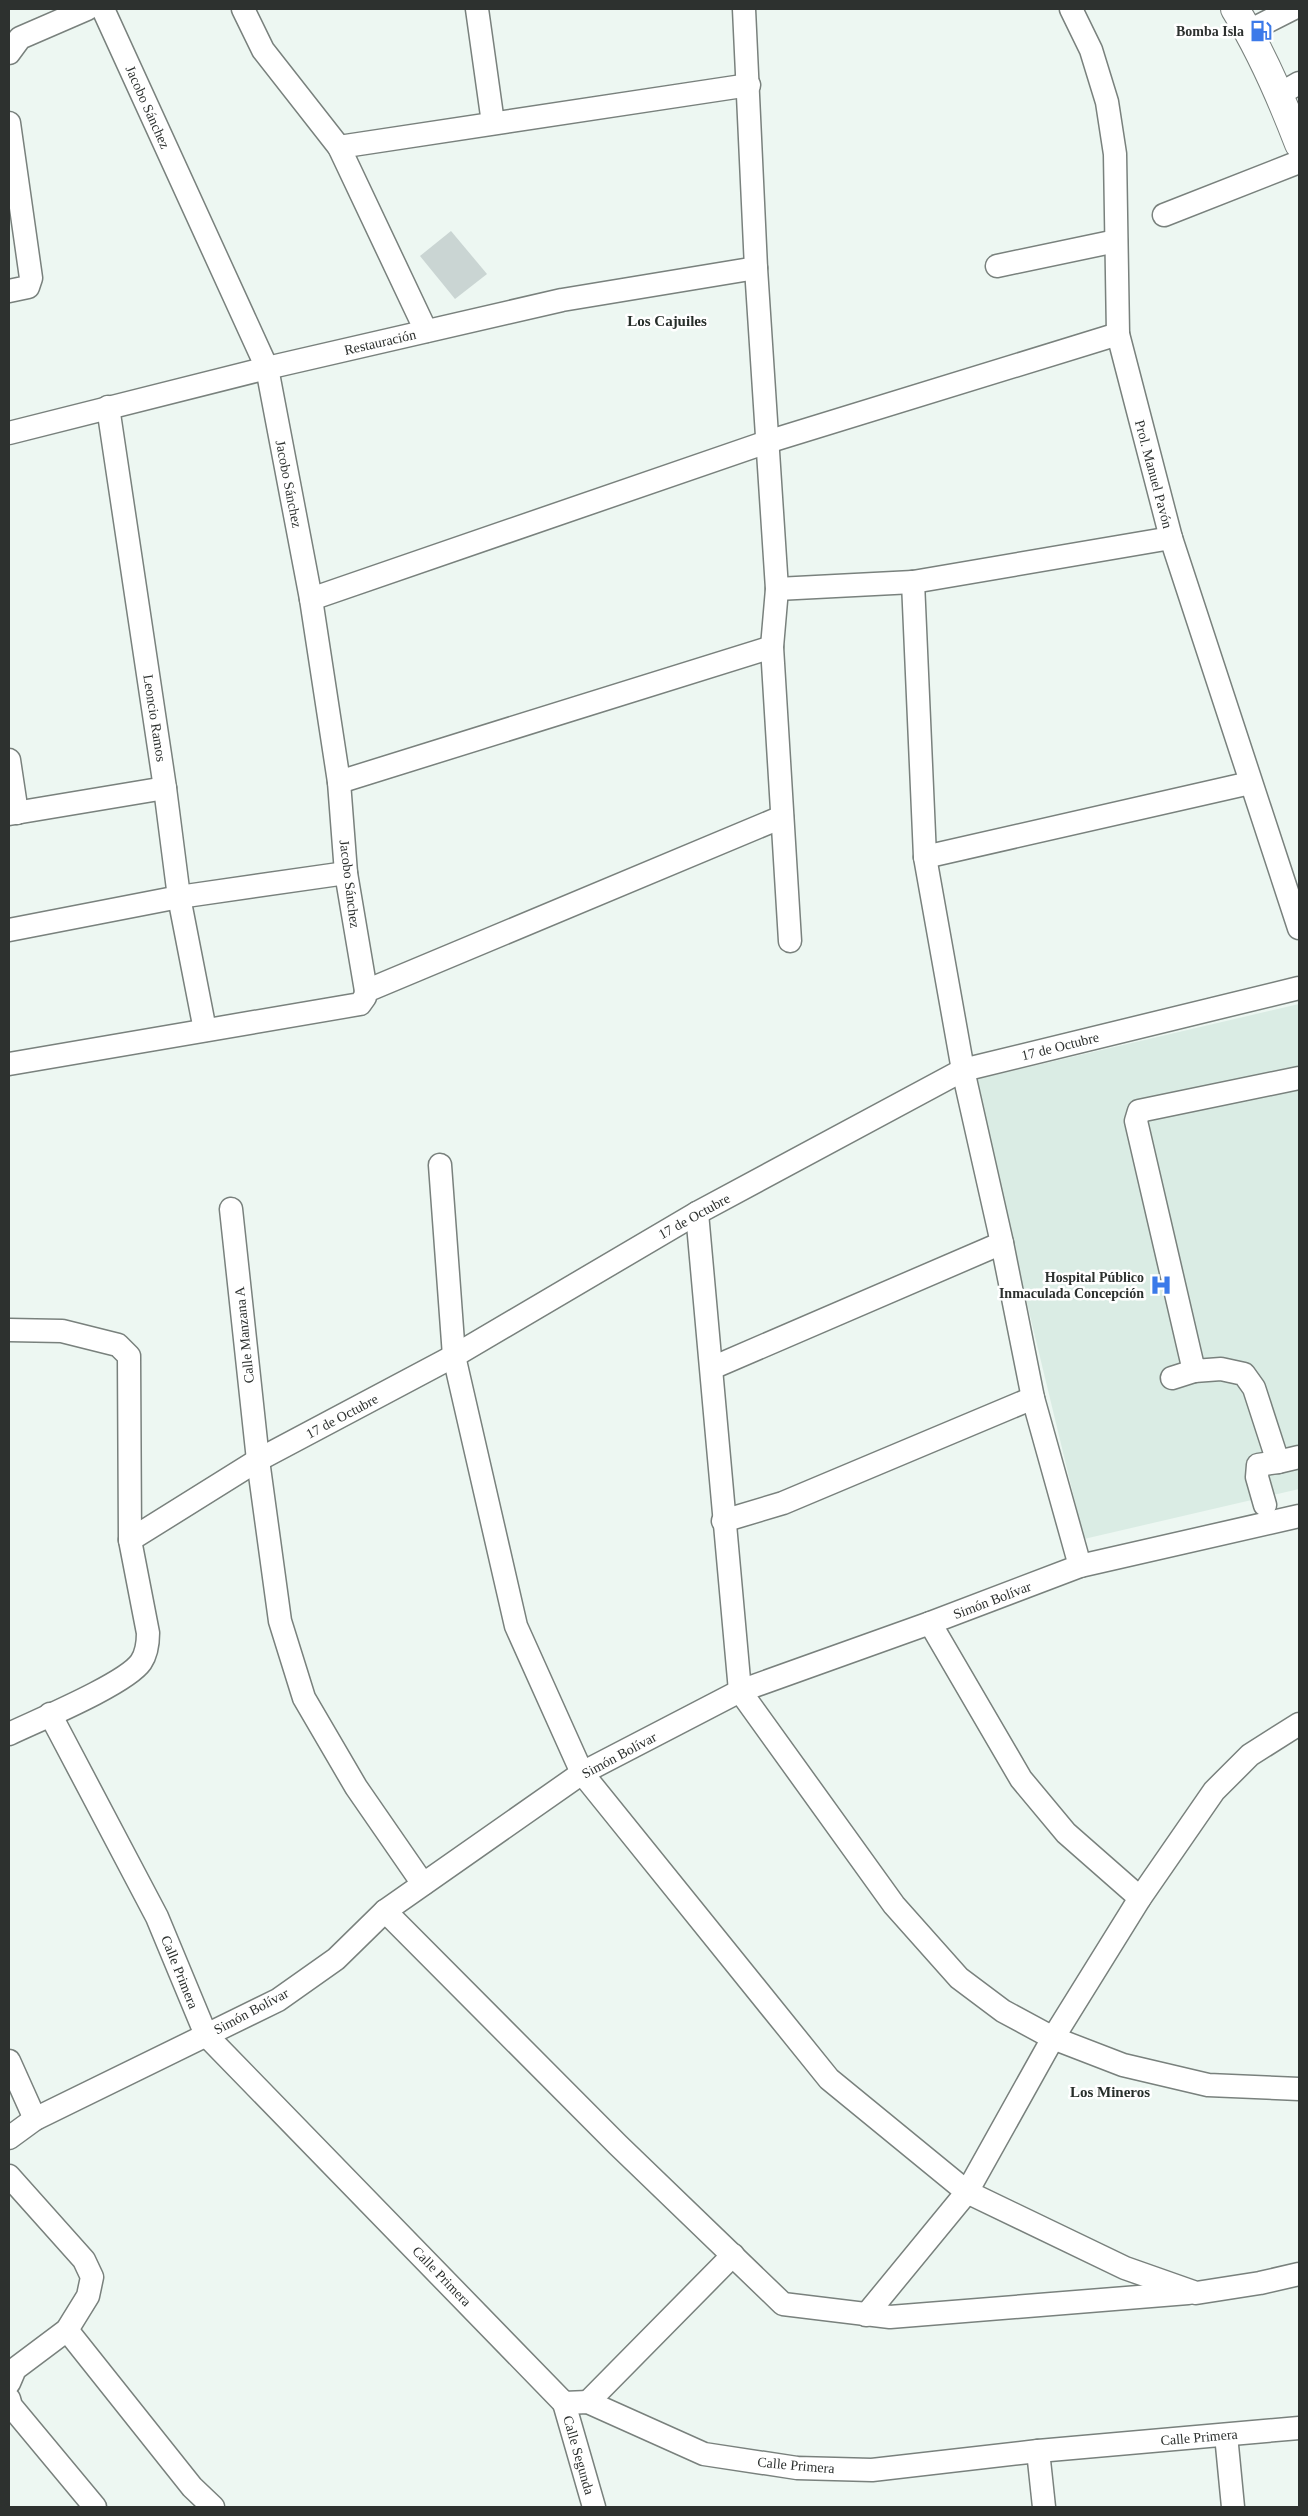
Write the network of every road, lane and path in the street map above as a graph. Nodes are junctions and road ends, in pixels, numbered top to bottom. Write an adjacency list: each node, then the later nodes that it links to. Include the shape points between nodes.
1 (88, 9): 9 (street, via 20,38)
2 (103, 9): 25 (street, Jacobo Sánchez)
3 (243, 9): 15 (street, via 263,50)
4 (477, 9): 13 (street)
5 (744, 9): 10 (street)
6 (1071, 9): 19 (street, Prol. Manuel Pavón, via 1091,50 1107,102 1115,154)
7 (1292, 9): 8 (street)
8 (1242, 20): 11 (main road)
9 (9, 53)
10 (749, 86): 13 (street); 21 (street)
11 (1290, 89): 14 (main road)
12 (9, 123): 17 (street)
13 (493, 123): 15 (street)
14 (1299, 144)
15 (339, 147): 23 (street)
16 (1299, 162): 18 (street)
17 (12, 172): 22 (street, via 31,278 28,287)
18 (1164, 215)
19 (1116, 242): 20 (street); 24 (street, Prol. Manuel Pavón)
20 (997, 266)
21 (756, 268): 23 (street, Restauración, via 562,300); 28 (street)
22 (9, 291)
23 (426, 331): 25 (street, Restauración)
24 (1118, 334): 28 (street); 29 (street, Prol. Manuel Pavón)
25 (267, 368): 26 (street, Restauración); 32 (street, Jacobo Sánchez)
26 (108, 407): 27 (street, Restauración); 37 (street, Leoncio Ramos)
27 (9, 433)
28 (767, 442): 31 (street); 32 (street)
29 (1171, 538): 30 (street); 36 (street, Prol. Manuel Pavón)
30 (913, 582): 31 (street); 40 (street)
31 (777, 590): 33 (street)
32 (311, 599): 35 (street, Jacobo Sánchez)
33 (772, 647): 35 (street); 39 (street)
34 (9, 760): 38 (street)
35 (339, 782): 41 (street, Jacobo Sánchez)
36 (1250, 783): 40 (street); 43 (street, Prol. Manuel Pavón)
37 (165, 788): 38 (street); 42 (street, Leoncio Ramos)
38 (13, 814)
39 (782, 817): 45 (street); 47 (street)
40 (925, 858): 50 (street)
41 (346, 873): 42 (street); 47 (street, Jacobo Sánchez)
42 (179, 897): 44 (street); 48 (street, Leoncio Ramos)
43 (1299, 928)
44 (9, 930)
45 (790, 941)
46 (1299, 988): 50 (street, 17 de Octubre)
47 (366, 991): 48 (street, via 360,1004)
48 (205, 1030): 49 (street)
49 (9, 1064)
50 (963, 1070): 54 (street, 17 de Octubre); 55 (street)
51 (1299, 1078): 59 (street, via 1139,1111 1136,1121)
52 (440, 1165): 57 (street)
53 (231, 1209): 63 (street, Calle Manzana A)
54 (697, 1213): 57 (street, 17 de Octubre); 58 (street)
55 (1002, 1243): 58 (street); 61 (street)
56 (9, 1330): 67 (street, via 62,1331 118,1345 129,1356)
57 (454, 1356): 63 (street, 17 de Octubre); 74 (street, via 516,1626)
58 (712, 1368): 66 (street)
59 (1194, 1371): 60 (street); 62 (street, via 1208,1368 1244,1374)
60 (1172, 1378)
61 (1033, 1398): 66 (street, via 783,1503); 68 (street)
62 (1289, 1459): 64 (street, via 1258,1465 1257,1477)
63 (258, 1460): 67 (street, 17 de Octubre); 75 (street, Calle Manzana A, via 280,1621 304,1698 356,1787)
64 (1265, 1505)
65 (1299, 1516): 68 (street, Simón Bolívar)
66 (723, 1521): 70 (street)
67 (130, 1540): 71 (street, via 148,1648 140,1664 116,1682)
68 (1080, 1566): 69 (street, Simón Bolívar)
69 (930, 1623): 70 (street, Simón Bolívar); 76 (street, via 1020,1779 1066,1834)
70 (740, 1691): 74 (street, Simón Bolívar); 79 (street, via 894,1905 958,1978 1003,2011)
71 (50, 1714): 73 (street); 78 (street, Calle Primera, via 157,1917)
72 (1299, 1724): 76 (street, via 1250,1755 1214,1791)
73 (9, 1734)
74 (582, 1773): 75 (street, Simón Bolívar); 85 (street, via 829,2079)
75 (423, 1884): 77 (street, Simón Bolívar)
76 (1140, 1898): 79 (street)
77 (385, 1911): 78 (street, Simón Bolívar, via 336,1958 278,2000); 86 (street, via 610,2138)
78 (206, 2035): 82 (street, Simón Bolívar); 94 (street, Calle Primera)
79 (1053, 2038): 81 (street, via 1123,2064 1208,2085); 85 (street)
80 (9, 2061): 82 (street)
81 (1299, 2089)
82 (35, 2119): 83 (street, Simón Bolívar)
83 (9, 2138)
84 (9, 2176): 90 (street, via 84,2260 92,2277 88,2296)
85 (967, 2192): 88 (street, via 1125,2268); 89 (street)
86 (733, 2255): 89 (street, via 783,2304); 93 (street)
87 (1299, 2274): 88 (street)
88 (1196, 2293): 89 (street, via 890,2317)
89 (866, 2315)
90 (67, 2330): 91 (street, via 15,2369); 99 (street, via 192,2487)
91 (9, 2383)
92 (9, 2399): 98 (street, via 11,2406)
93 (588, 2402): 94 (street, Calle Primera); 97 (street, Calle Primera, via 704,2454 797,2468 872,2470)
94 (564, 2403): 100 (street, Calle Segunda)
95 (1299, 2428): 96 (street, Calle Primera)
96 (1226, 2435): 97 (street, Calle Primera); 102 (street)
97 (1038, 2451): 101 (street)
98 (94, 2507)
99 (213, 2507)
100 (594, 2507)
101 (1044, 2507)
102 (1233, 2507)

